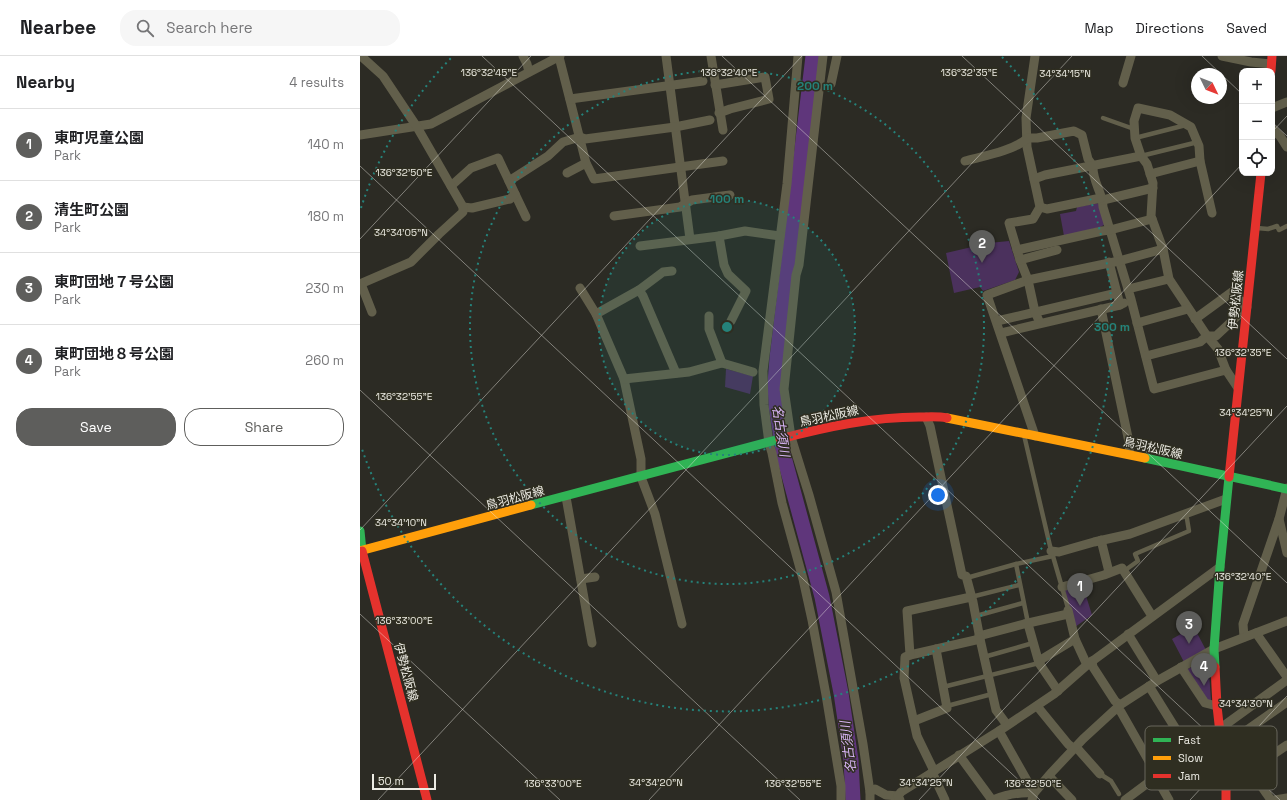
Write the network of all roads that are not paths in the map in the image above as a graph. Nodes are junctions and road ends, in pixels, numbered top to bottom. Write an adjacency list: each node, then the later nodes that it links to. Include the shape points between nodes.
1 (361, 56): 26 (street, via 383,76)
2 (523, 56): 13 (street)
3 (559, 56): 13 (street); 19 (street)
4 (666, 56): 18 (street)
5 (711, 56): 17 (street)
6 (798, 56): 64 (street)
7 (823, 56): 107 (street, via 784,389)
8 (837, 56): 16 (street)
9 (1035, 56): 33 (street, via 1026,118)
10 (1131, 56): 15 (street)
11 (1222, 56): 12 (street)
12 (1271, 64)
13 (529, 72): 26 (street, via 431,124)
14 (703, 81): 18 (street)
15 (1123, 83)
16 (832, 84)
17 (715, 85): 22 (street); 22 (street, via 765,77 769,100)
18 (670, 86): 19 (street); 27 (street)
19 (570, 99): 32 (street)
20 (1287, 102): 21 (street)
21 (1275, 107)
22 (719, 113): 28 (street)
23 (1103, 118): 30 (lane)
24 (710, 120): 27 (street)
25 (1188, 125): 30 (lane); 30 (street, via 1170,115 1138,108 1134,121); 34 (street)
26 (417, 127): 31 (street); 48 (street)
27 (675, 127): 32 (street); 42 (street)
28 (723, 130)
29 (1275, 132): 35 (street)
30 (1135, 133): 36 (street)
31 (360, 135)
32 (580, 137): 40 (street); 47 (street, via 563,142 548,156)
33 (1028, 138): 38 (street, via 1022,143 991,155); 41 (street, via 1074,130 1082,135 1088,159); 46 (street, via 1027,147)
34 (1198, 142): 36 (lane); 39 (street)
35 (1287, 147)
36 (1141, 156): 41 (street); 44 (street)
37 (723, 161): 42 (street)
38 (965, 161)
39 (1200, 161): 44 (street); 56 (street)
40 (586, 163): 42 (street, via 594,179); 43 (street)
41 (1093, 166): 46 (street); 52 (street, via 1092,174)
42 (680, 167): 53 (street)
43 (567, 173)
44 (1150, 174): 49 (street)
45 (1261, 176): 61 (main road, 伊勢松阪線)
46 (1034, 179): 55 (street)
47 (509, 181): 48 (street, via 498,158 471,168); 50 (street)
48 (451, 186): 54 (street)
49 (1152, 188): 52 (street); 59 (street)
50 (515, 194): 54 (street, via 510,199 472,208); 58 (street)
51 (730, 195): 53 (street, via 692,200)
52 (1102, 199): 55 (street, via 1047,209); 62 (street)
53 (685, 204): 57 (street, via 680,207); 65 (street)
54 (463, 207): 76 (street, via 463,212 410,262)
55 (1040, 207): 68 (street, via 1033,219 1009,223)
56 (1212, 213)
57 (614, 216)
58 (526, 217)
59 (1152, 219): 62 (street); 67 (street)
60 (1287, 226): 61 (lane, via 1279,230 1277,226 1268,229)
61 (1255, 228): 83 (main road, 伊勢松阪線)
62 (1110, 230): 68 (street); 71 (street)
63 (719, 236): 64 (street, via 745,231); 65 (street); 91 (street, via 728,274 746,292)
64 (780, 236): 108 (street, via 763,371)
65 (690, 239): 66 (street)
66 (640, 246)
67 (1163, 249): 71 (street); 74 (street)
68 (1017, 250): 70 (street)
69 (1057, 250): 70 (street)
70 (1020, 260): 75 (street)
71 (1119, 260): 72 (street); 78 (street)
72 (1109, 262): 75 (street); 80 (street)
73 (672, 271): 79 (street, via 663,272)
74 (1170, 279): 78 (street); 85 (street)
75 (1028, 280): 87 (street); 92 (street, via 987,295)
76 (360, 284): 86 (street)
77 (580, 288): 88 (street)
78 (1128, 289): 81 (street)
79 (639, 290): 88 (street); 101 (street)
80 (1117, 293): 82 (street); 87 (street)
81 (1131, 299): 82 (street); 93 (street)
82 (1120, 305): 84 (street)
83 (1247, 307): 90 (street, via 1232,292); 96 (street, via 1216,336); 103 (main road, 伊勢松阪線)
84 (1102, 309): 94 (street); 109 (street, via 1130,447)
85 (1188, 309): 90 (street); 93 (street)
86 (372, 312)
87 (1035, 312): 92 (street); 94 (street)
88 (596, 314): 102 (street)
89 (709, 316): 98 (street, via 709,329)
90 (1195, 319): 96 (street)
91 (731, 321)
92 (997, 321): 95 (street)
93 (1137, 323): 97 (street)
94 (1040, 324): 95 (street)
95 (1001, 333): 106 (street)
96 (1207, 336): 97 (street, via 1200,342); 99 (street, via 1218,349)
97 (1146, 356): 99 (street, via 1154,389)
98 (722, 363): 100 (street); 101 (street)
99 (1226, 370): 103 (street)
100 (753, 372)
101 (676, 373): 102 (street)
102 (624, 379): 110 (street, via 641,459)
103 (1239, 388): 111 (main road, 伊勢松阪線)
104 (926, 417): 105 (main road, 鳥羽松阪線, via 943,417); 107 (main road, 鳥羽松阪線, via 879,419 836,425); 126 (street, via 962,575)
105 (1024, 434): 106 (main road, 鳥羽松阪線); 120 (lane)
106 (1036, 436): 109 (main road, 鳥羽松阪線)
107 (791, 437): 108 (main road, 鳥羽松阪線); 184 (street, via 836,592)
108 (768, 443): 110 (main road, 鳥羽松阪線); 189 (street, via 812,620 841,786)
109 (1128, 454): 111 (main road, 鳥羽松阪線)
110 (641, 477): 113 (main road, 鳥羽松阪線); 137 (street, via 655,514)
111 (1229, 477): 112 (main road, 鳥羽松阪線); 114 (main road, 伊勢松阪線)
112 (1287, 488): 116 (street)
113 (566, 497): 119 (main road, 鳥羽松阪線); 128 (street)
114 (1226, 499): 115 (street); 123 (main road, 伊勢松阪線)
115 (1186, 513): 118 (street, via 1130,534); 124 (lane, via 1189,531 1135,554 1138,561)
116 (1279, 519): 121 (street); 142 (street, via 1243,624)
117 (360, 531): 119 (main road, 伊勢松阪線)
118 (1101, 540): 120 (street); 125 (street)
119 (361, 551): 188 (main road, 伊勢松阪線)
120 (1052, 553): 122 (lane); 130 (lane)
121 (1287, 553)
122 (1016, 564): 126 (lane); 129 (lane)
123 (1220, 567): 135 (street); 147 (main road, 伊勢松阪線)
124 (1124, 571): 125 (street, via 1122,568); 135 (street)
125 (1109, 572): 130 (street)
126 (966, 576): 131 (street)
127 (595, 577): 128 (street)
128 (581, 579): 144 (street)
129 (1019, 585): 131 (lane); 132 (lane)
130 (1062, 587): 133 (lane)
131 (972, 597): 134 (street); 148 (street, via 907,611)
132 (1023, 603): 134 (lane); 138 (lane)
133 (1068, 611): 138 (street); 143 (street)
134 (976, 616): 141 (street)
135 (1152, 616): 140 (street)
136 (1287, 621): 139 (street)
137 (682, 624)
138 (1028, 624): 141 (street); 145 (street)
139 (1256, 633): 142 (street); 154 (street)
140 (1128, 634): 151 (street); 156 (street)
141 (980, 637): 146 (street); 149 (street)
142 (1244, 637): 147 (street)
143 (1075, 639): 150 (street); 151 (street)
144 (592, 643)
145 (1033, 644): 149 (lane); 150 (street)
146 (936, 649): 148 (street); 157 (street)
147 (1214, 649): 152 (street); 164 (main road, 伊勢松阪線)
148 (910, 655): 165 (street, via 905,657 904,678)
149 (984, 657): 153 (street)
150 (1039, 663): 153 (lane); 158 (street)
151 (1089, 663): 158 (street); 163 (street)
152 (1182, 667): 156 (street); 164 (street, via 1205,703)
153 (988, 676): 157 (lane); 159 (street)
154 (1287, 677)
155 (1287, 680): 169 (street)
156 (1153, 684): 163 (street); 167 (street)
157 (943, 687): 161 (street)
158 (1058, 691): 162 (street)
159 (992, 694): 161 (lane); 166 (street, via 996,710)
160 (1287, 702): 170 (street)
161 (947, 706): 165 (street)
162 (1037, 706): 166 (street); 173 (street, via 1068,744)
163 (1118, 706): 173 (street); 175 (street)
164 (1217, 706): 168 (main road, 伊勢松阪線)
165 (914, 720): 177 (street, via 917,736)
166 (1007, 725): 171 (street)
167 (1176, 726)
168 (1219, 726)
169 (1223, 726)
170 (1253, 726)
171 (999, 731): 176 (street); 185 (street)
172 (1287, 745): 174 (street)
173 (1075, 748): 178 (street); 179 (street)
174 (1277, 752)
175 (1145, 754)
176 (959, 755): 177 (street); 191 (street)
177 (933, 772): 186 (street, via 901,792); 190 (street)
178 (1100, 774): 187 (lane, via 1111,781)
179 (1049, 776): 185 (street); 192 (street)
180 (1145, 784): 187 (street)
181 (1163, 790): 193 (street)
182 (1226, 790): 194 (main road, 伊勢松阪線)
183 (1264, 790): 195 (street)
184 (870, 796): 186 (street, via 875,789)
185 (1033, 796): 191 (street, via 1020,792)
186 (899, 798)
187 (1122, 798)
188 (427, 800)
189 (841, 800)
190 (945, 800)
191 (993, 800)
192 (1072, 800)
193 (1169, 800)
194 (1226, 800)
195 (1271, 800)

